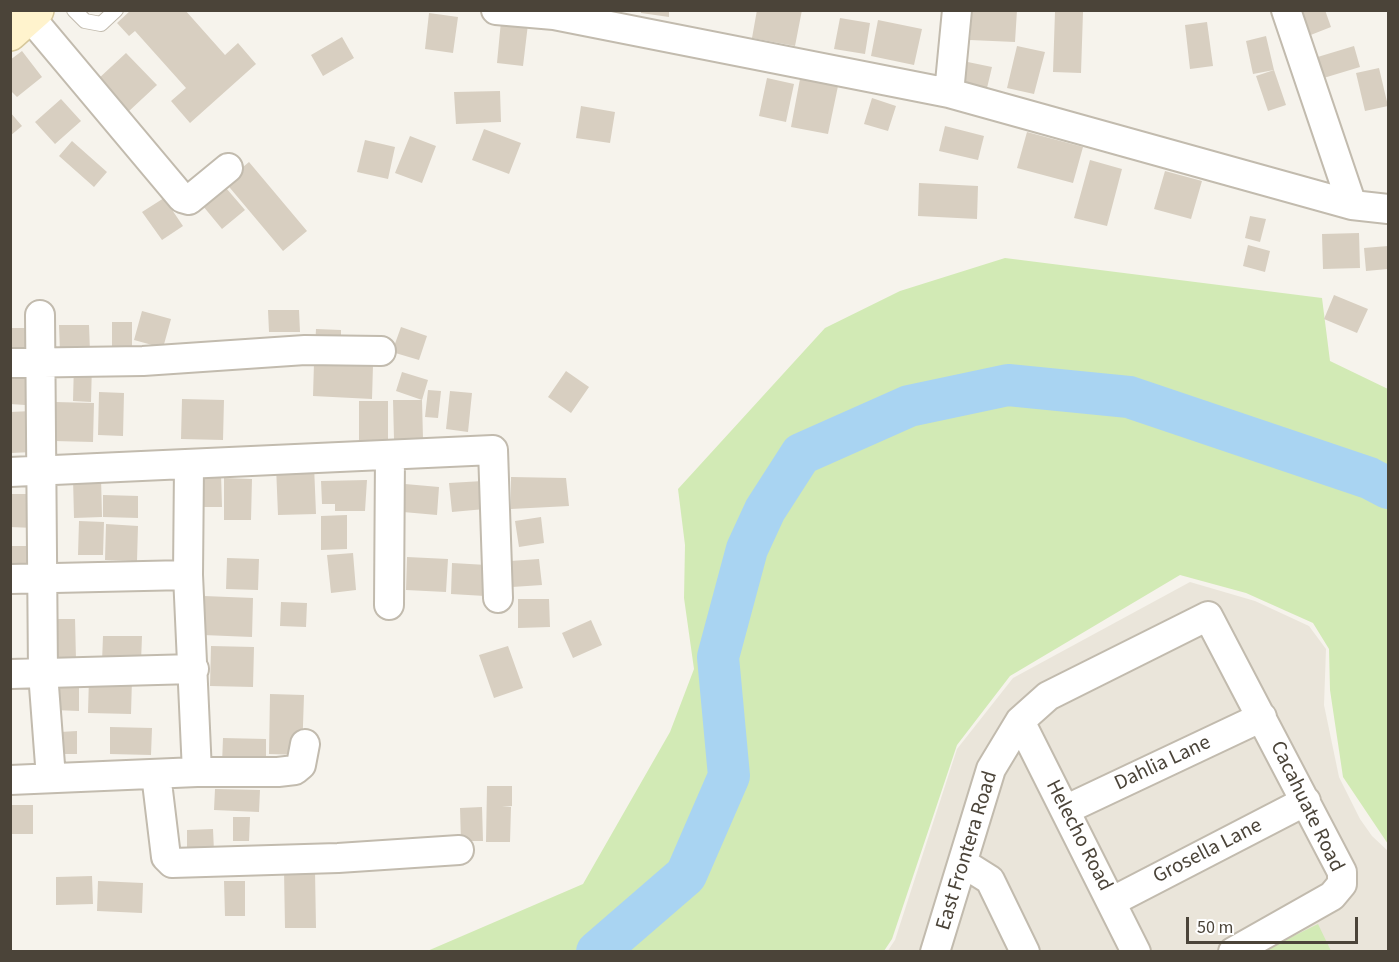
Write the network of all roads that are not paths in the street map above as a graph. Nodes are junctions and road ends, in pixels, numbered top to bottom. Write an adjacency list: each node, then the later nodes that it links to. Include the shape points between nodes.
1 (74, 10): 2 (lane, via 85,21 101,24)
2 (116, 10)
3 (496, 10): 6 (street)
4 (957, 10): 8 (street)
5 (1286, 10): 10 (street)
6 (555, 13): 8 (street)
7 (26, 20): 9 (street, via 182,198 189,200)
8 (949, 93): 10 (street)
9 (228, 168)
10 (1352, 205): 11 (street)
11 (1389, 209)
12 (40, 315): 14 (street)
13 (381, 351): 14 (street, via 305,350 143,361)
14 (39, 362): 15 (street); 18 (street)
15 (10, 363)
16 (390, 455): 17 (street); 23 (street, via 493,450); 24 (street)
17 (189, 466): 18 (street); 20 (street)
18 (43, 471): 19 (street); 21 (street)
19 (10, 472)
20 (188, 575): 21 (street); 26 (street)
21 (43, 578): 22 (street); 27 (street)
22 (10, 579)
23 (498, 598)
24 (389, 604)
25 (1208, 616): 29 (street, Cacahuate Road); 30 (street, East Frontera Road, via 1048,696)
26 (194, 669): 27 (street); 32 (street)
27 (43, 673): 28 (street); 34 (street)
28 (10, 674)
29 (1262, 717): 36 (street, Cacahuate Road); 37 (street, Dahlia Lane)
30 (1020, 721): 37 (street, Helecho Road); 39 (street, East Frontera Road, via 991,769)
31 (305, 744): 32 (street, via 302,765 295,770)
32 (197, 772): 33 (street)
33 (156, 774): 34 (street); 38 (street, via 166,857 172,863)
34 (51, 778): 35 (street)
35 (10, 780)
36 (1306, 801): 40 (street, Grosella Lane); 44 (street, Cacahuate Road, via 1342,872 1342,884 1332,896)
37 (1065, 810): 40 (street, Helecho Road)
38 (459, 850)
39 (963, 862): 41 (street, East Frontera Road); 42 (street, via 990,880)
40 (1111, 902): 43 (street, Helecho Road)
41 (935, 951)
42 (1025, 951)
43 (1136, 951)
44 (1233, 951)

